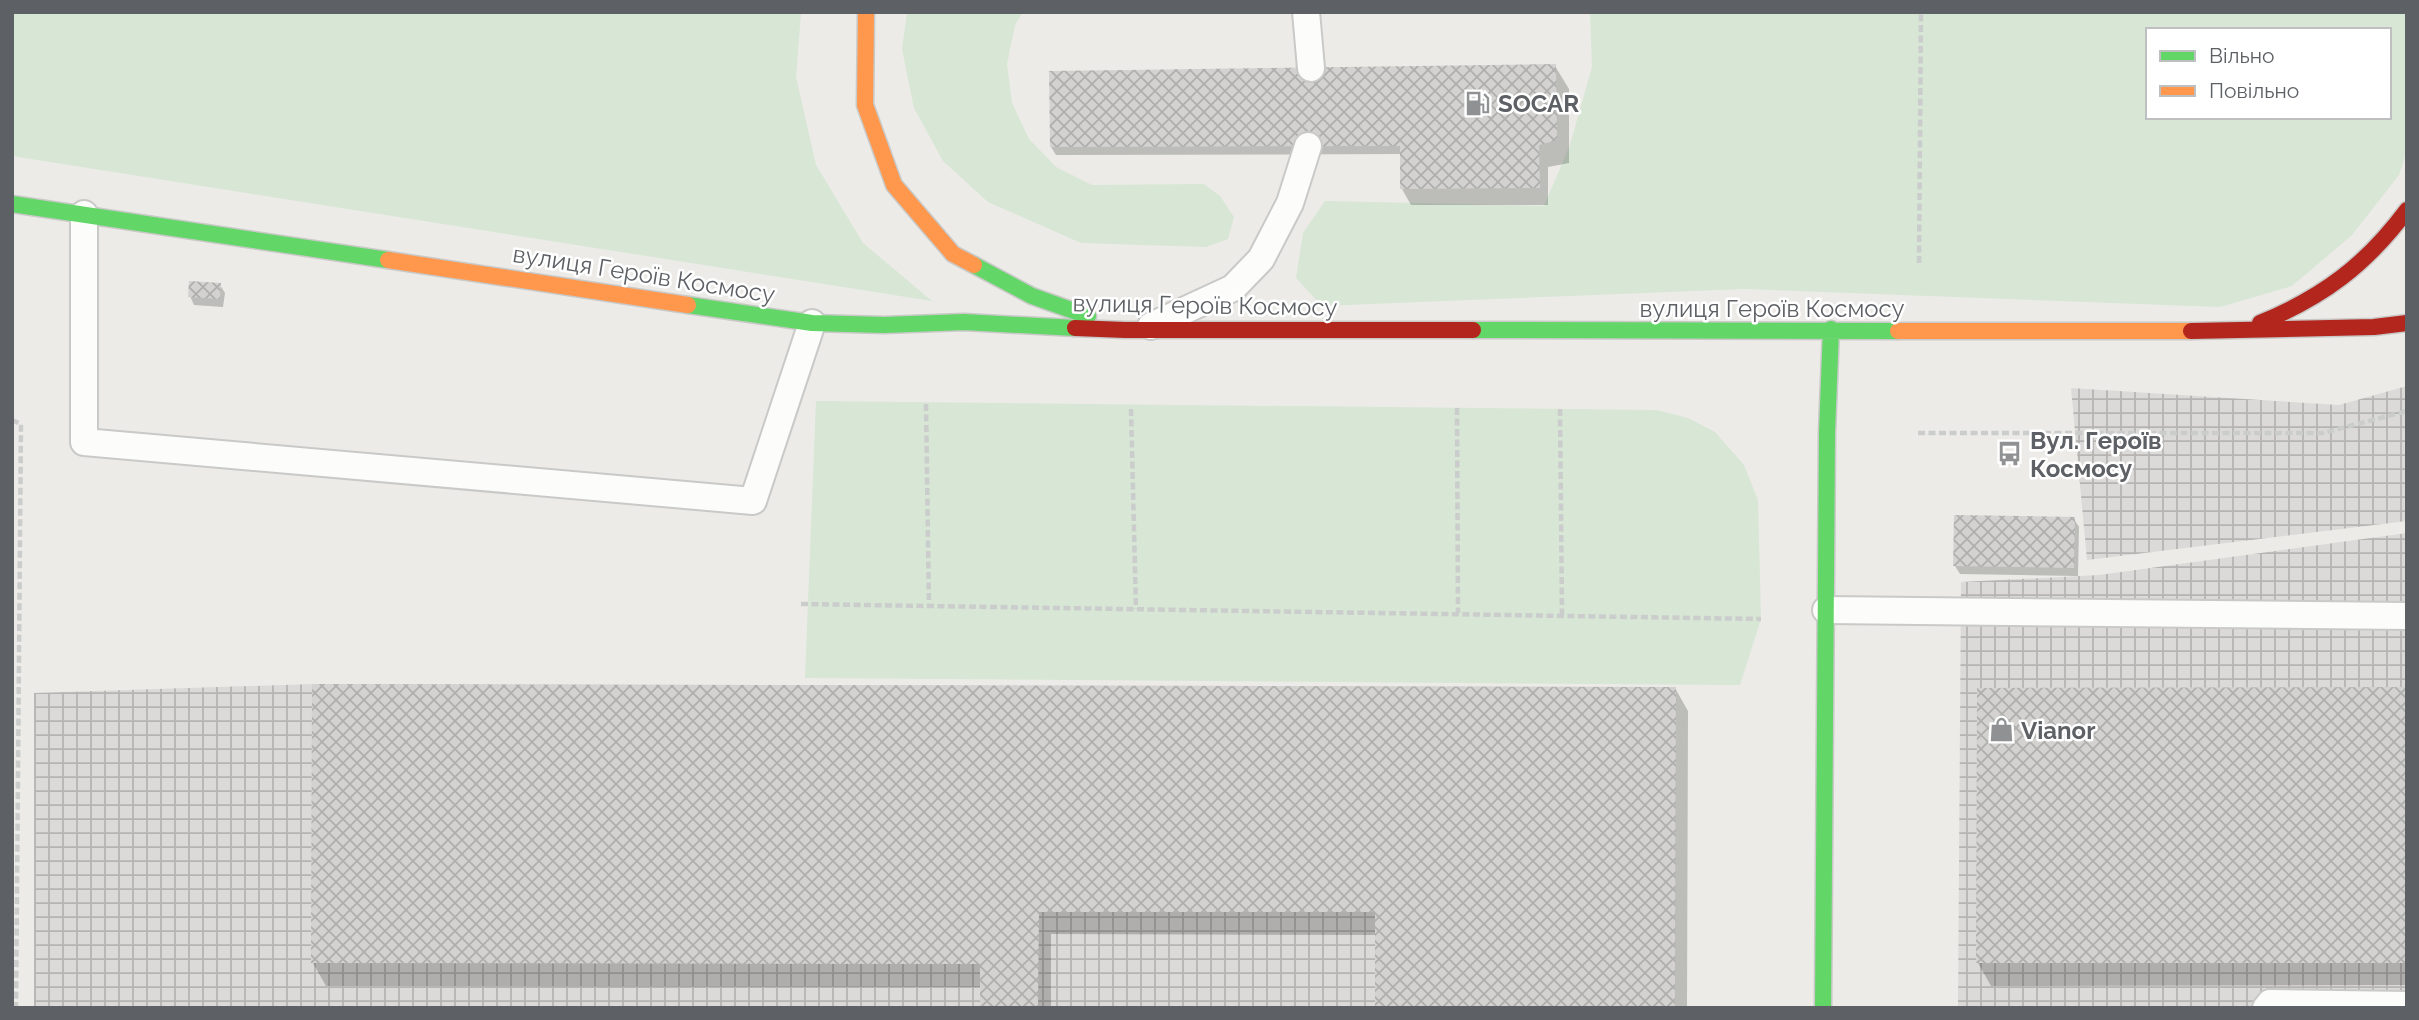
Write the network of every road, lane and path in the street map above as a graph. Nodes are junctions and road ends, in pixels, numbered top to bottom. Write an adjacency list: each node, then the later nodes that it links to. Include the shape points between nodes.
1 (866, 12): 12 (main road, via 865,105 894,185 953,254 1032,296)
2 (1306, 12): 4 (lane)
3 (1921, 12): 9 (path)
4 (1311, 68)
5 (1308, 146): 12 (lane, via 1290,203 1261,259 1233,288)
6 (12, 204): 8 (main road, вулиця Героїв Космосу)
7 (2407, 210): 14 (main road, via 2388,238 2345,279 2294,310)
8 (84, 214): 10 (main road, вулиця Героїв Космосу); 10 (lane, via 84,442 753,502)
9 (1919, 263)
10 (812, 323): 12 (main road, вулиця Героїв Космосу, via 964,322)
11 (2407, 323): 14 (main road, вулиця Героїв Космосу)
12 (1134, 330): 13 (main road, вулиця Героїв Космосу)
13 (1831, 330): 14 (main road, вулиця Героїв Космосу); 25 (main road)
14 (2238, 331)
15 (926, 404): 23 (path)
16 (1457, 408): 26 (path)
17 (1560, 408): 27 (path)
18 (1131, 409): 24 (path)
19 (2407, 411): 21 (path, via 2323,433)
20 (12, 420): 31 (path, via 21,424)
21 (1918, 433)
22 (801, 604): 23 (path)
23 (929, 606): 24 (path)
24 (1136, 609): 26 (path)
25 (1826, 610): 28 (lane); 32 (main road)
26 (1458, 614): 27 (path)
27 (1562, 615): 29 (path)
28 (2407, 616)
29 (1761, 619)
30 (2407, 1005): 33 (lane, via 2270,1003)
31 (16, 1008)
32 (1823, 1008)
33 (2266, 1008)

